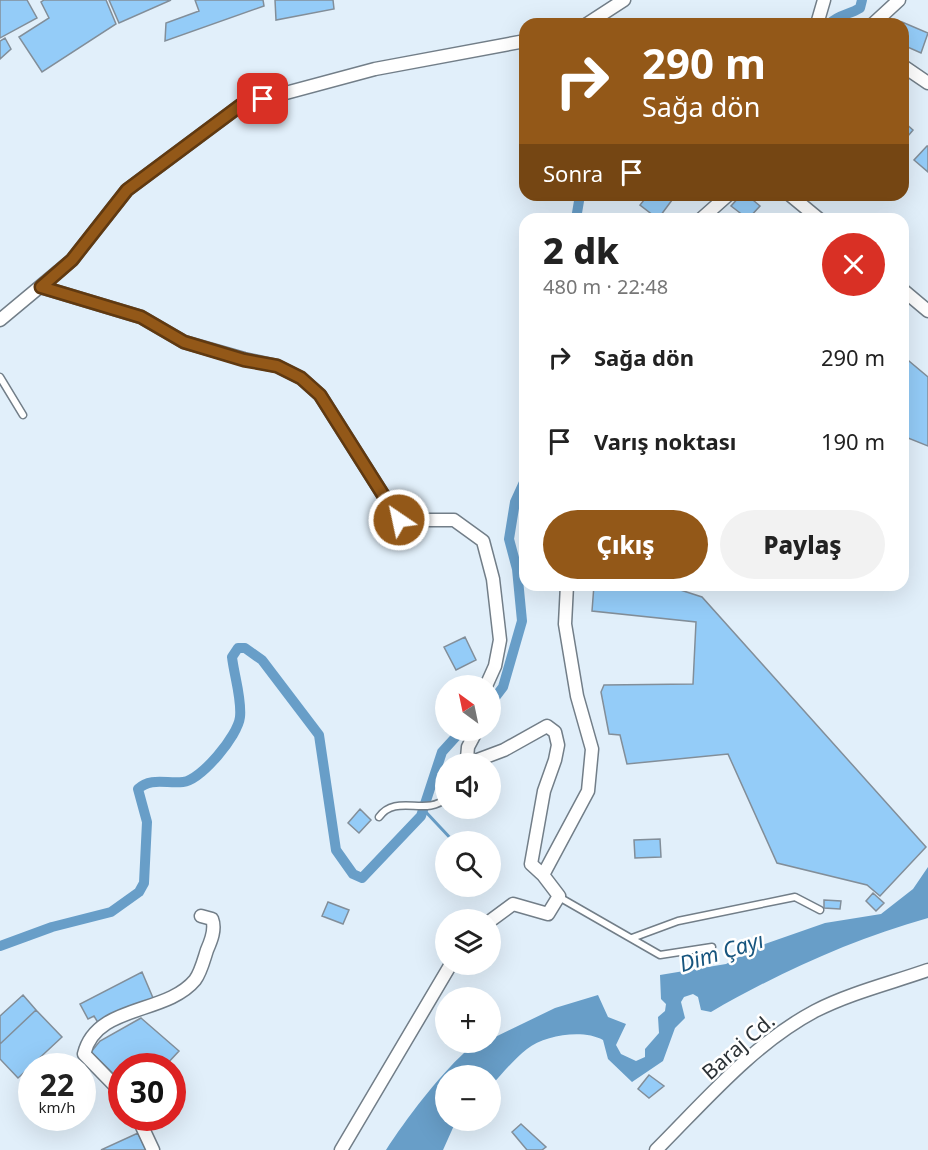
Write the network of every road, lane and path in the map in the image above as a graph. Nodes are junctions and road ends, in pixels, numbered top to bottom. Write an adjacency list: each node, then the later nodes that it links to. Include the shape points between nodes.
1 (624, 0): 4 (street)
2 (824, 0): 5 (street)
3 (899, 0): 6 (street)
4 (596, 18)
5 (819, 18)
6 (880, 18)
7 (519, 42): 14 (street, via 375,69 241,105 127,190 72,260)
8 (909, 70): 9 (street)
9 (928, 83)
10 (721, 201): 12 (street)
11 (797, 201): 13 (street)
12 (708, 213)
13 (812, 213)
14 (41, 287): 17 (street); 21 (street, via 141,317 184,342 277,366 301,378 320,395 399,520 454,520 483,541 493,579 500,640)
15 (909, 295): 16 (street)
16 (928, 311)
17 (0, 320)
18 (0, 377): 19 (lane)
19 (23, 415)
20 (567, 591): 25 (street, via 564,624 577,696 592,748 588,791)
21 (491, 675)
22 (495, 753): 25 (street, via 547,726 555,732 558,745 544,791 531,864)
23 (435, 803): 24 (lane, via 392,805 384,808)
24 (379, 817)
25 (543, 875): 26 (street)
26 (559, 896): 28 (street, via 548,914 513,904); 30 (lane)
27 (820, 910): 30 (lane, via 795,897 678,921)
28 (501, 913)
29 (201, 916): 34 (street, via 212,919 214,924 195,979 175,997 114,1019 88,1039 84,1054)
30 (632, 938): 31 (lane, via 660,955)
31 (712, 947)
32 (928, 970): 38 (street, Baraj Cd., via 837,1002 778,1033)
33 (444, 975): 37 (street)
34 (108, 1079)
35 (144, 1131): 36 (street)
36 (153, 1150)
37 (341, 1150)
38 (656, 1150)

